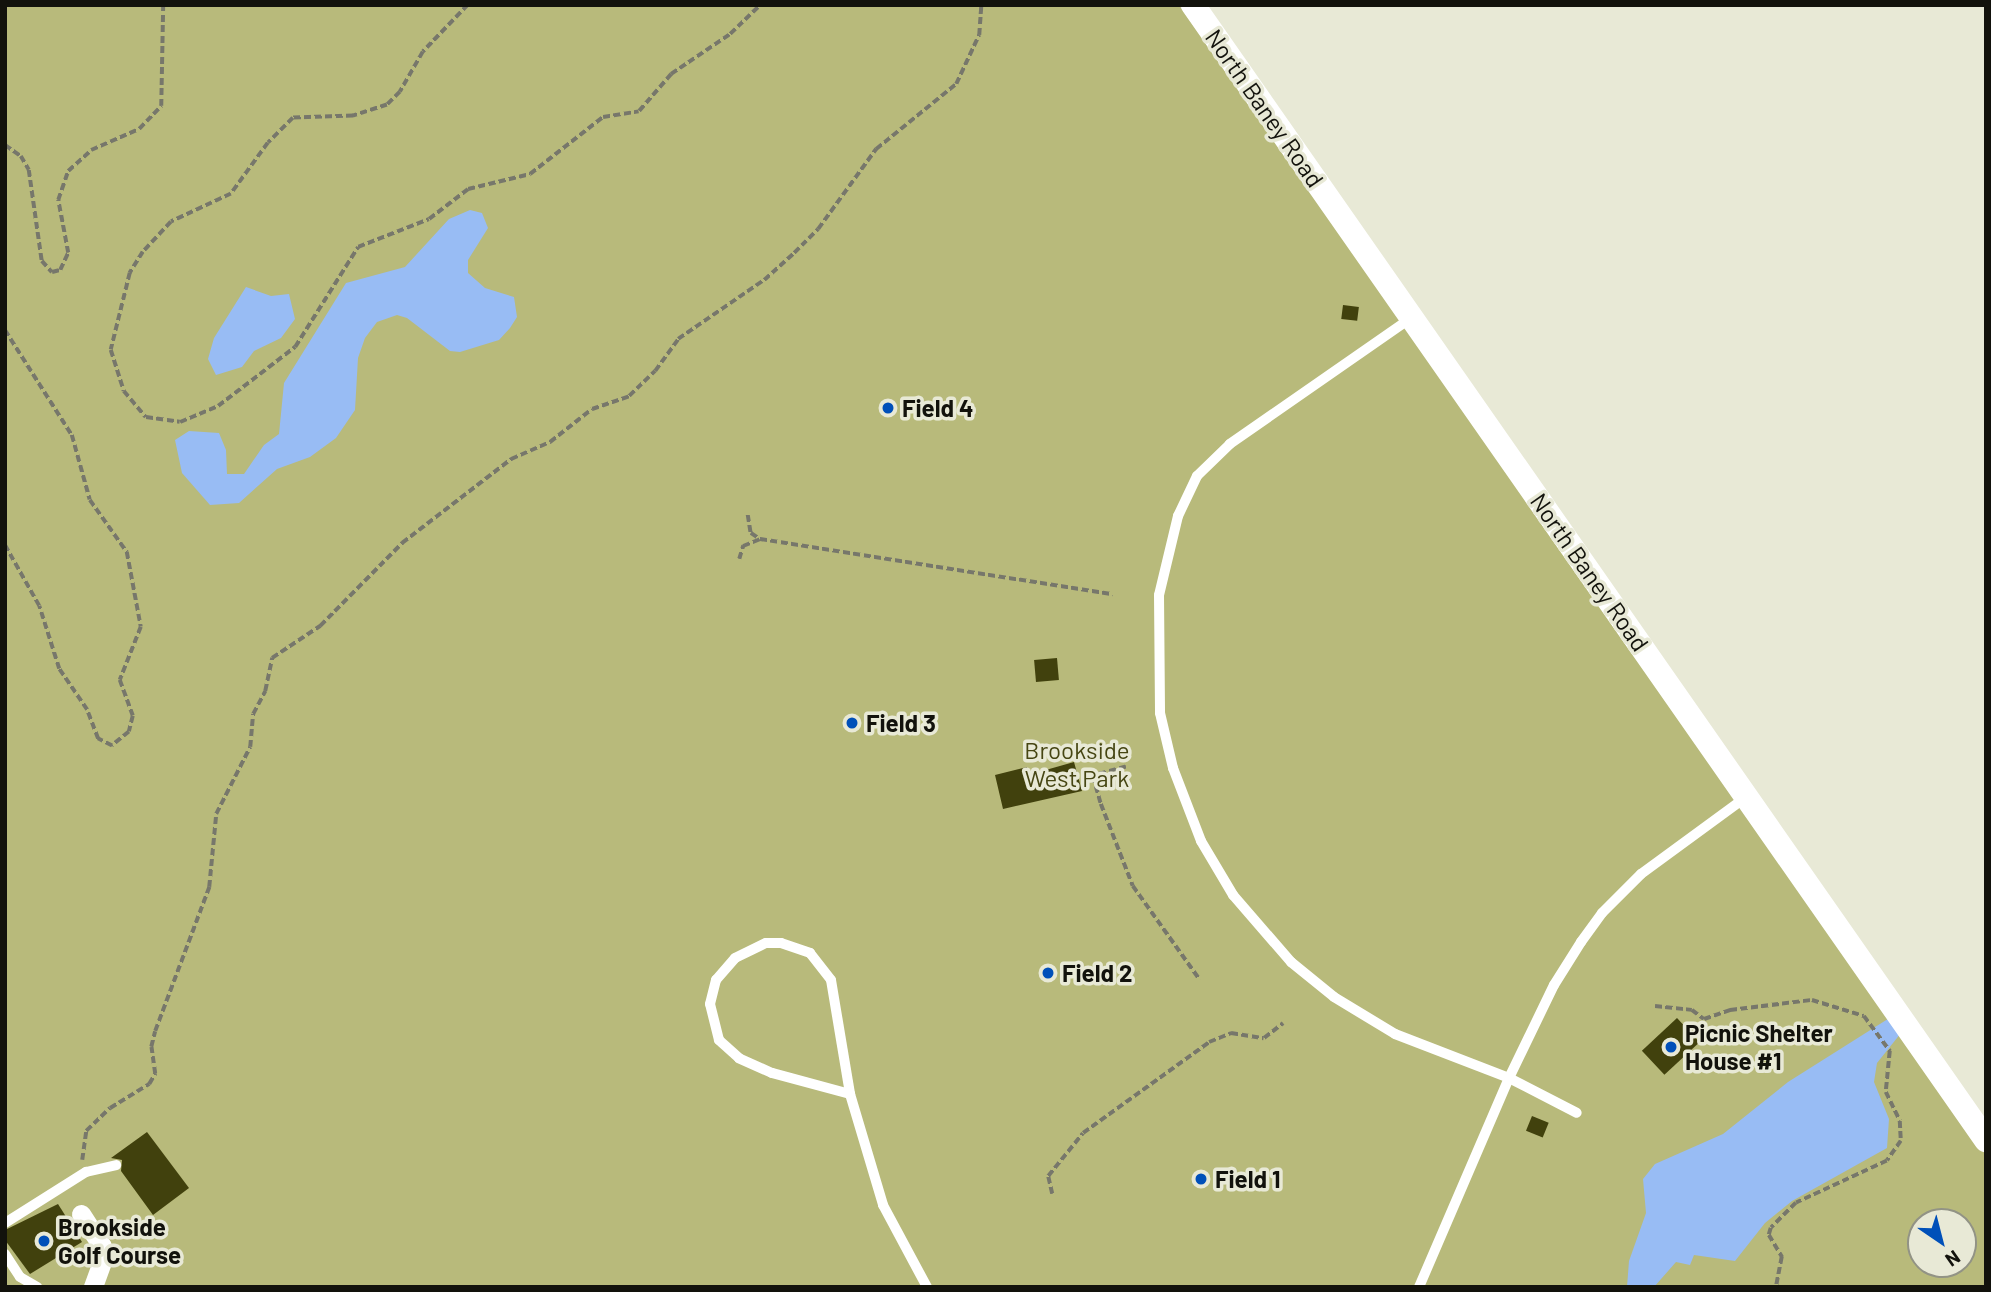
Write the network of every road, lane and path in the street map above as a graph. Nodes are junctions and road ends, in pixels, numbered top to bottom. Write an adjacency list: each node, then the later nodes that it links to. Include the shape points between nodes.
1 (163, 5): 6 (path, via 161,106 139,129 90,150 68,171 58,200 68,253 60,271 52,272 42,261 29,170 21,156)
2 (468, 5): 3 (path, via 423,52 400,92 387,104 353,116 293,118 268,143 231,194 171,222 149,243 130,273 111,351 124,391 146,417 180,422 218,406 295,347 358,247 429,219 468,189 530,174 603,117 639,111 671,74 730,34)
3 (760, 5)
4 (981, 5): 24 (path, via 979,36 956,84 876,149 818,229 794,253 764,280 678,339 629,396 592,409 550,442 512,459 402,543 320,626 272,658 265,691 253,714 250,747 216,814 209,887 155,1031 151,1054 155,1074 149,1084 110,1108 86,1131 81,1155)
5 (1193, 5): 7 (street, North Baney Road)
6 (5, 145)
7 (1412, 317): 15 (street, North Baney Road); 19 (lane, via 1230,444 1197,477 1178,516 1161,584 1160,713 1172,768 1197,833 1233,895 1291,962 1334,997 1395,1034)
8 (5, 330): 11 (path, via 72,435 90,499 127,552 141,627 120,680 132,716 129,732 112,746 98,739 87,710 59,669 39,606)
9 (748, 515): 10 (path, via 751,533)
10 (760, 538): 12 (path, via 743,547); 13 (path)
11 (5, 546)
12 (739, 559)
13 (1113, 594)
14 (1126, 767): 16 (path, via 1093,776 1101,804 1133,886)
15 (1748, 796): 19 (lane, via 1675,846 1602,913 1554,985); 22 (street, North Baney Road)
16 (1200, 980)
17 (1655, 1006): 33 (path, via 1692,1010 1704,1018 1730,1010 1812,1000 1842,1007 1872,1023 1890,1051 1886,1092 1900,1121 1901,1141 1887,1161 1796,1203 1771,1228 1769,1235 1782,1257)
18 (1283, 1023): 25 (path, via 1264,1038 1231,1033 1209,1042 1083,1133 1048,1176)
19 (1509, 1078): 21 (lane); 32 (lane)
20 (850, 1094): 20 (lane, via 837,997 817,959 801,948 766,943 724,967 710,1004 714,1029 725,1048 772,1073); 31 (lane, via 883,1206)
21 (1577, 1113)
22 (1986, 1140)
23 (116, 1165): 24 (lane)
24 (86, 1172): 27 (lane)
25 (1052, 1194)
26 (80, 1214): 30 (street, via 102,1246 103,1259)
27 (5, 1223)
28 (5, 1254): 29 (lane, via 20,1277)
29 (37, 1287)
30 (93, 1287)
31 (927, 1287)
32 (1419, 1287)
33 (1776, 1287)

